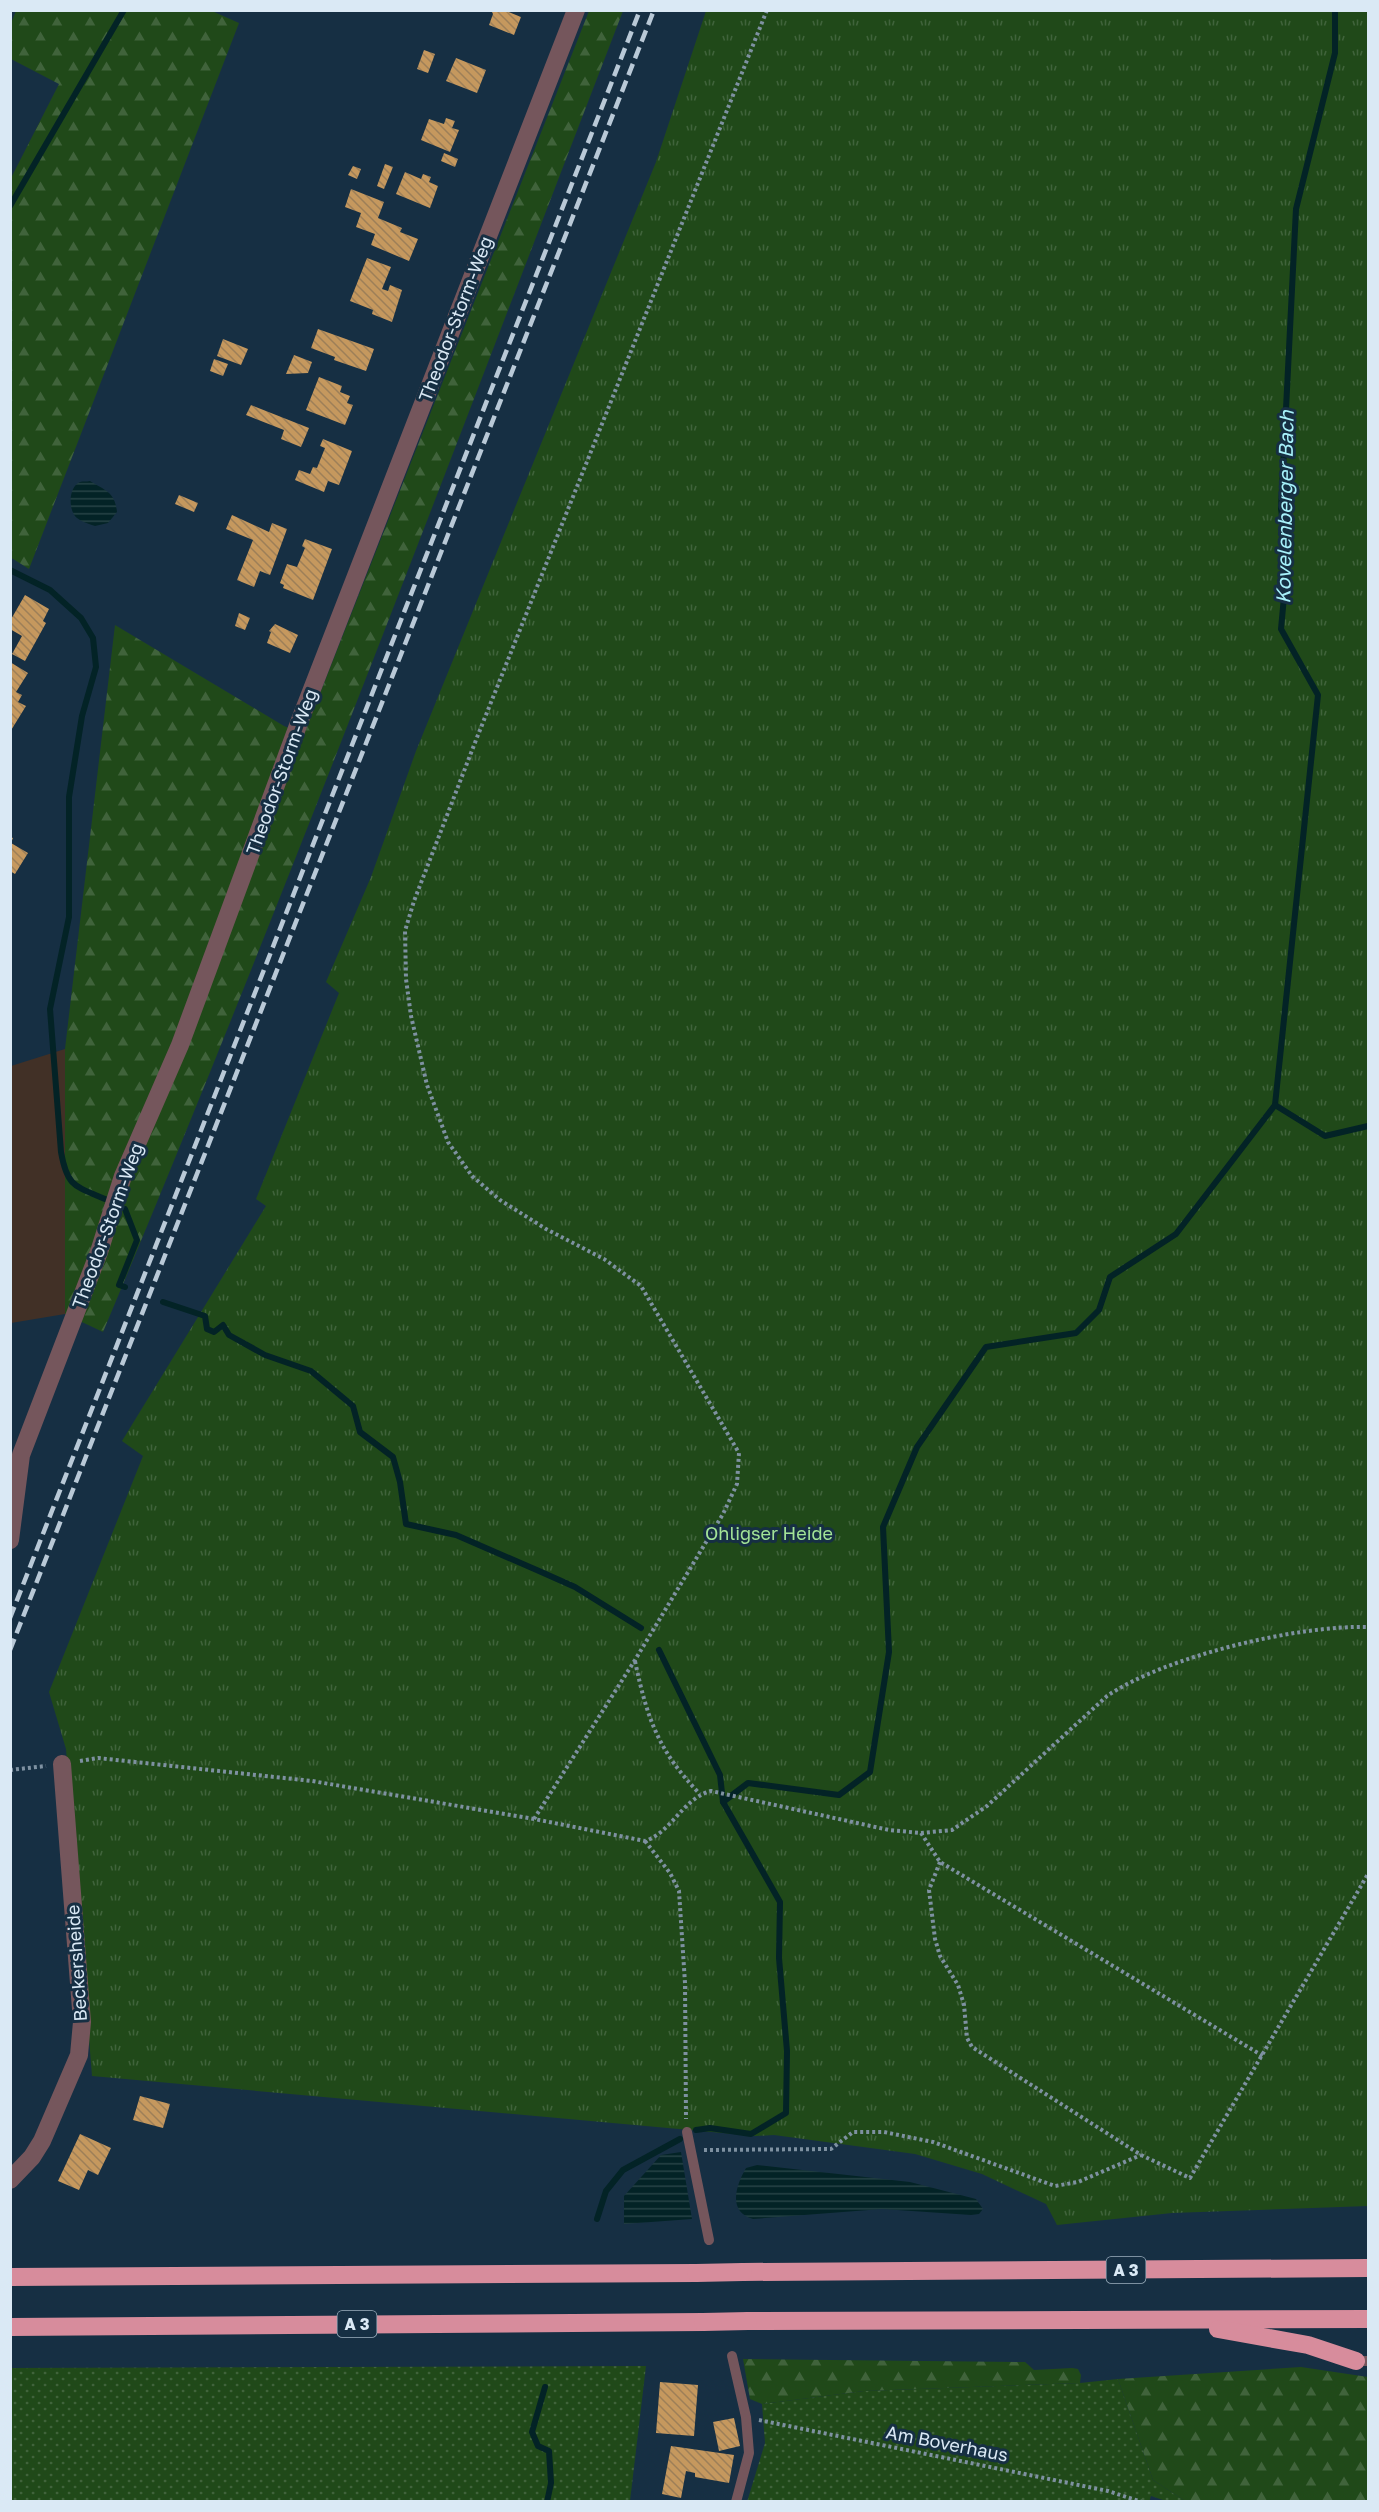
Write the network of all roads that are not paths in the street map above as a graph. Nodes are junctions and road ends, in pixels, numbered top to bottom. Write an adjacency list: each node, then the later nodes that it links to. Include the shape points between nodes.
1 (576, 10): 2 (street, Theodor-Storm-Weg, via 300,720 180,1045 123,1176 99,1252 21,1455)
2 (10, 1540)
3 (62, 1764): 5 (street, Beckersheide, via 82,2022 79,2055 42,2141)
4 (687, 2132): 6 (lane)
5 (10, 2180)
6 (709, 2240)
7 (1368, 2261): 8 (highway)
8 (1327, 2268): 9 (highway, A 3); 10 (highway, A 3, bridge)
9 (1368, 2268)
10 (10, 2277)
11 (1368, 2319): 12 (highway, A 3)
12 (1108, 2320): 13 (highway, A 3, bridge); 15 (highway, via 1222,2329 1308,2345)
13 (10, 2327)
14 (732, 2356): 16 (lane, via 746,2417 749,2452)
15 (1362, 2361)
16 (736, 2502)

